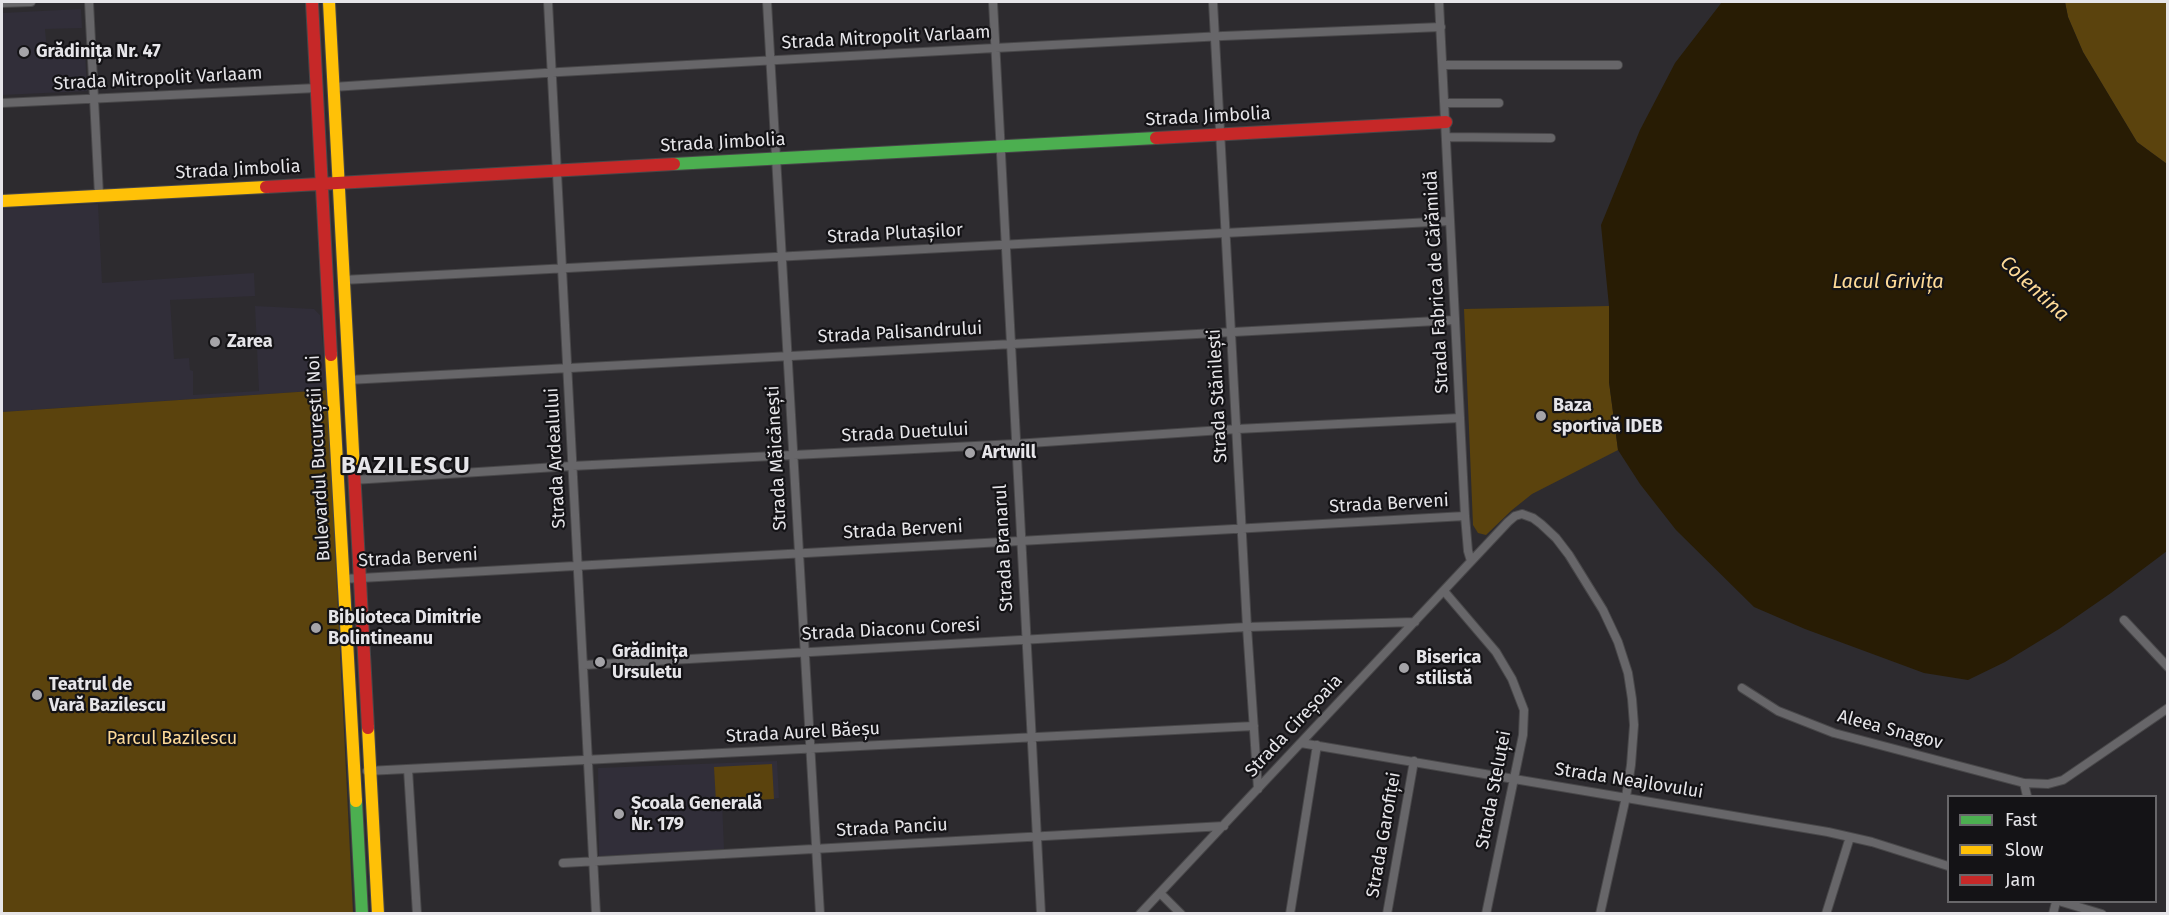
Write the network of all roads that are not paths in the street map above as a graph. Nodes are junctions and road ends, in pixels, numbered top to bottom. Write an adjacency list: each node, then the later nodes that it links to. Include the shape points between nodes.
1 (31, 2): 10 (street)
2 (89, 2): 20 (street)
3 (312, 2): 19 (main road, Bulevardul Bucureștii Noi)
4 (329, 2): 18 (main road, Bulevardul Bucureștii Noi)
5 (548, 2): 17 (street, Strada Ardealului)
6 (767, 2): 14 (street, Strada Măicănești)
7 (993, 2): 13 (street, Strada Branarul)
8 (1213, 2): 12 (street, Strada Stănilești)
9 (1439, 2): 11 (street, Strada Fabrica de Cărămidă)
10 (2, 3)
11 (1441, 27): 12 (street, Strada Mitropolit Varlaam); 15 (street, Strada Fabrica de Cărămidă)
12 (1215, 36): 13 (street, Strada Mitropolit Varlaam); 25 (street, Strada Stănilești)
13 (996, 48): 14 (street, Strada Mitropolit Varlaam); 28 (street, Strada Branarul)
14 (770, 60): 17 (street, Strada Mitropolit Varlaam); 29 (street, Strada Măicănești)
15 (1443, 64): 16 (street); 22 (street, Strada Fabrica de Cărămidă)
16 (1618, 65)
17 (551, 72): 18 (street, Strada Mitropolit Varlaam); 30 (street, Strada Ardealului)
18 (333, 87): 31 (main road, Bulevardul Bucureștii Noi)
19 (317, 88): 20 (street, Strada Mitropolit Varlaam); 32 (main road, Bulevardul Bucureștii Noi)
20 (94, 99): 21 (street, Strada Mitropolit Varlaam); 33 (street)
21 (2, 103)
22 (1445, 103): 23 (street); 24 (street, Strada Fabrica de Cărămidă)
23 (1498, 103)
24 (1446, 122): 25 (main road, Strada Jimbolia); 26 (street, Strada Fabrica de Cărămidă)
25 (1220, 134): 28 (main road, Strada Jimbolia); 36 (street, Strada Stănilești)
26 (1447, 137): 27 (street); 35 (street, Strada Fabrica de Cărămidă)
27 (1551, 138)
28 (1001, 146): 29 (main road, Strada Jimbolia); 37 (street, Strada Branarul)
29 (777, 158): 30 (main road, Strada Jimbolia); 38 (street, Strada Măicănești)
30 (557, 170): 31 (main road, Strada Jimbolia); 39 (street, Strada Ardealului)
31 (338, 182): 32 (main road, Strada Jimbolia); 40 (main road, Bulevardul Bucureștii Noi)
32 (322, 183): 33 (main road, Strada Jimbolia); 60 (main road, Bulevardul Bucureștii Noi)
33 (99, 195): 34 (main road, Strada Jimbolia)
34 (2, 201)
35 (1450, 221): 36 (street, Strada Plutașilor); 41 (street, Strada Fabrica de Cărămidă)
36 (1226, 233): 37 (street, Strada Plutașilor); 42 (street, Strada Stănilești)
37 (1005, 244): 38 (street, Strada Plutașilor); 43 (street, Strada Branarul)
38 (782, 257): 39 (street, Strada Plutașilor); 44 (street, Strada Măicănești)
39 (562, 269): 40 (street, Strada Plutașilor); 45 (street, Strada Ardealului)
40 (343, 280): 46 (main road, Bulevardul Bucureștii Noi)
41 (1455, 320): 42 (street, Strada Palisandrului); 47 (street, Strada Fabrica de Cărămidă)
42 (1232, 332): 43 (street, Strada Palisandrului); 48 (street, Strada Stănilești)
43 (1010, 344): 44 (street, Strada Palisandrului); 49 (street, Strada Branarul)
44 (788, 356): 45 (street, Strada Palisandrului); 50 (street, Strada Măicănești)
45 (567, 367): 46 (street, Strada Palisandrului); 51 (street, Strada Ardealului)
46 (348, 380): 52 (main road, Bulevardul Bucureștii Noi)
47 (1460, 418): 48 (street, Strada Duetului); 53 (street, Strada Fabrica de Cărămidă)
48 (1237, 429): 49 (street, Strada Duetului); 54 (street, Strada Stănilești)
49 (1015, 444): 50 (street, Strada Duetului); 55 (street, Strada Branarul)
50 (794, 455): 51 (street, Strada Duetului); 56 (street, Strada Măicănești)
51 (572, 466): 52 (street, Strada Duetului); 58 (street, Strada Ardealului)
52 (353, 480): 59 (main road, Bulevardul Bucureștii Noi)
53 (1465, 516): 54 (street, Strada Berveni); 57 (street, Strada Fabrica de Cărămidă)
54 (1242, 528): 55 (street, Strada Berveni); 64 (street, Strada Stănilești)
55 (1020, 540): 56 (street, Strada Berveni); 65 (street, Strada Branarul)
56 (799, 553): 58 (street, Strada Berveni); 66 (street, Strada Măicănești)
57 (1471, 561): 61 (street, Strada Cireșoaia); 85 (street, Strada Cireșoaia, via 1515,516 1526,515 1556,538 1585,580 1618,642 1628,673 1634,725)
58 (578, 565): 59 (street, Strada Berveni); 67 (street, Strada Ardealului)
59 (358, 578): 60 (street, Strada Berveni); 79 (main road, Bulevardul Bucureștii Noi)
60 (343, 579): 80 (main road, Bulevardul Bucureștii Noi)
61 (1444, 591): 63 (street, Strada Cireșoaia); 81 (street, Strada Steluței, via 1496,652 1520,698 1524,722)
62 (2124, 620): 68 (street)
63 (1415, 622): 64 (street, Strada Diaconu Coresi); 73 (street, Strada Cireșoaia)
64 (1247, 627): 65 (street, Strada Diaconu Coresi); 71 (street, Strada Stănilești)
65 (1026, 639): 66 (street, Strada Diaconu Coresi); 72 (street, Strada Branarul)
66 (805, 651): 67 (street, Strada Diaconu Coresi); 75 (street, Strada Măicănești)
67 (584, 664): 76 (street, Strada Ardealului)
68 (2168, 667)
69 (1742, 688): 82 (street, Aleea Snagov, via 1778,711 1834,733)
70 (2168, 708): 82 (street, Aleea Snagov, via 2063,780)
71 (1254, 726): 72 (street, Strada Aurel Băeșu); 83 (street, Strada Stănilești)
72 (1031, 738): 75 (street, Strada Aurel Băeșu); 87 (street, Strada Branarul)
73 (1301, 743): 74 (street, Strada Neajlovului); 83 (street, Strada Cireșoaia)
74 (1317, 745): 77 (street, Strada Neajlovului); 103 (street)
75 (810, 749): 76 (street, Strada Aurel Băeșu); 89 (street, Strada Măicănești)
76 (589, 761): 78 (street, Strada Aurel Băeșu); 90 (street, Strada Ardealului)
77 (1414, 761): 81 (street, Strada Neajlovului); 104 (street, Strada Garofiței)
78 (408, 769): 79 (street, Strada Aurel Băeșu); 97 (street)
79 (370, 771): 80 (street, Strada Aurel Băeșu); 96 (main road, Bulevardul Bucureștii Noi)
80 (354, 773): 95 (main road, Bulevardul Bucureștii Noi)
81 (1515, 779): 85 (street, Strada Neajlovului); 105 (street, Strada Steluței)
82 (2024, 783): 84 (street)
83 (1258, 789): 86 (street, Strada Cireșoaia)
84 (2027, 795)
85 (1626, 797): 88 (street, Strada Neajlovului); 106 (street, Strada Cireșoaia)
86 (1224, 826): 87 (street, Strada Panciu); 93 (street, Strada Cireșoaia)
87 (1036, 837): 89 (street, Strada Panciu); 100 (street, Strada Branarul)
88 (1850, 837): 92 (street, Strada Neajlovului); 107 (street)
89 (816, 849): 90 (street, Strada Panciu); 99 (street, Strada Măicănești)
90 (594, 861): 91 (street, Strada Panciu); 98 (street, Strada Ardealului)
91 (563, 863)
92 (1947, 866)
93 (1160, 893): 101 (street, Strada Cireșoaia); 102 (street)
94 (2065, 903): 108 (street)
95 (362, 914)
96 (378, 914)
97 (417, 914)
98 (596, 914)
99 (820, 914)
100 (1041, 914)
101 (1140, 914)
102 (1181, 914)
103 (1290, 914)
104 (1388, 914)
105 (1486, 914)
106 (1600, 914)
107 (1826, 914)
108 (2102, 914)

